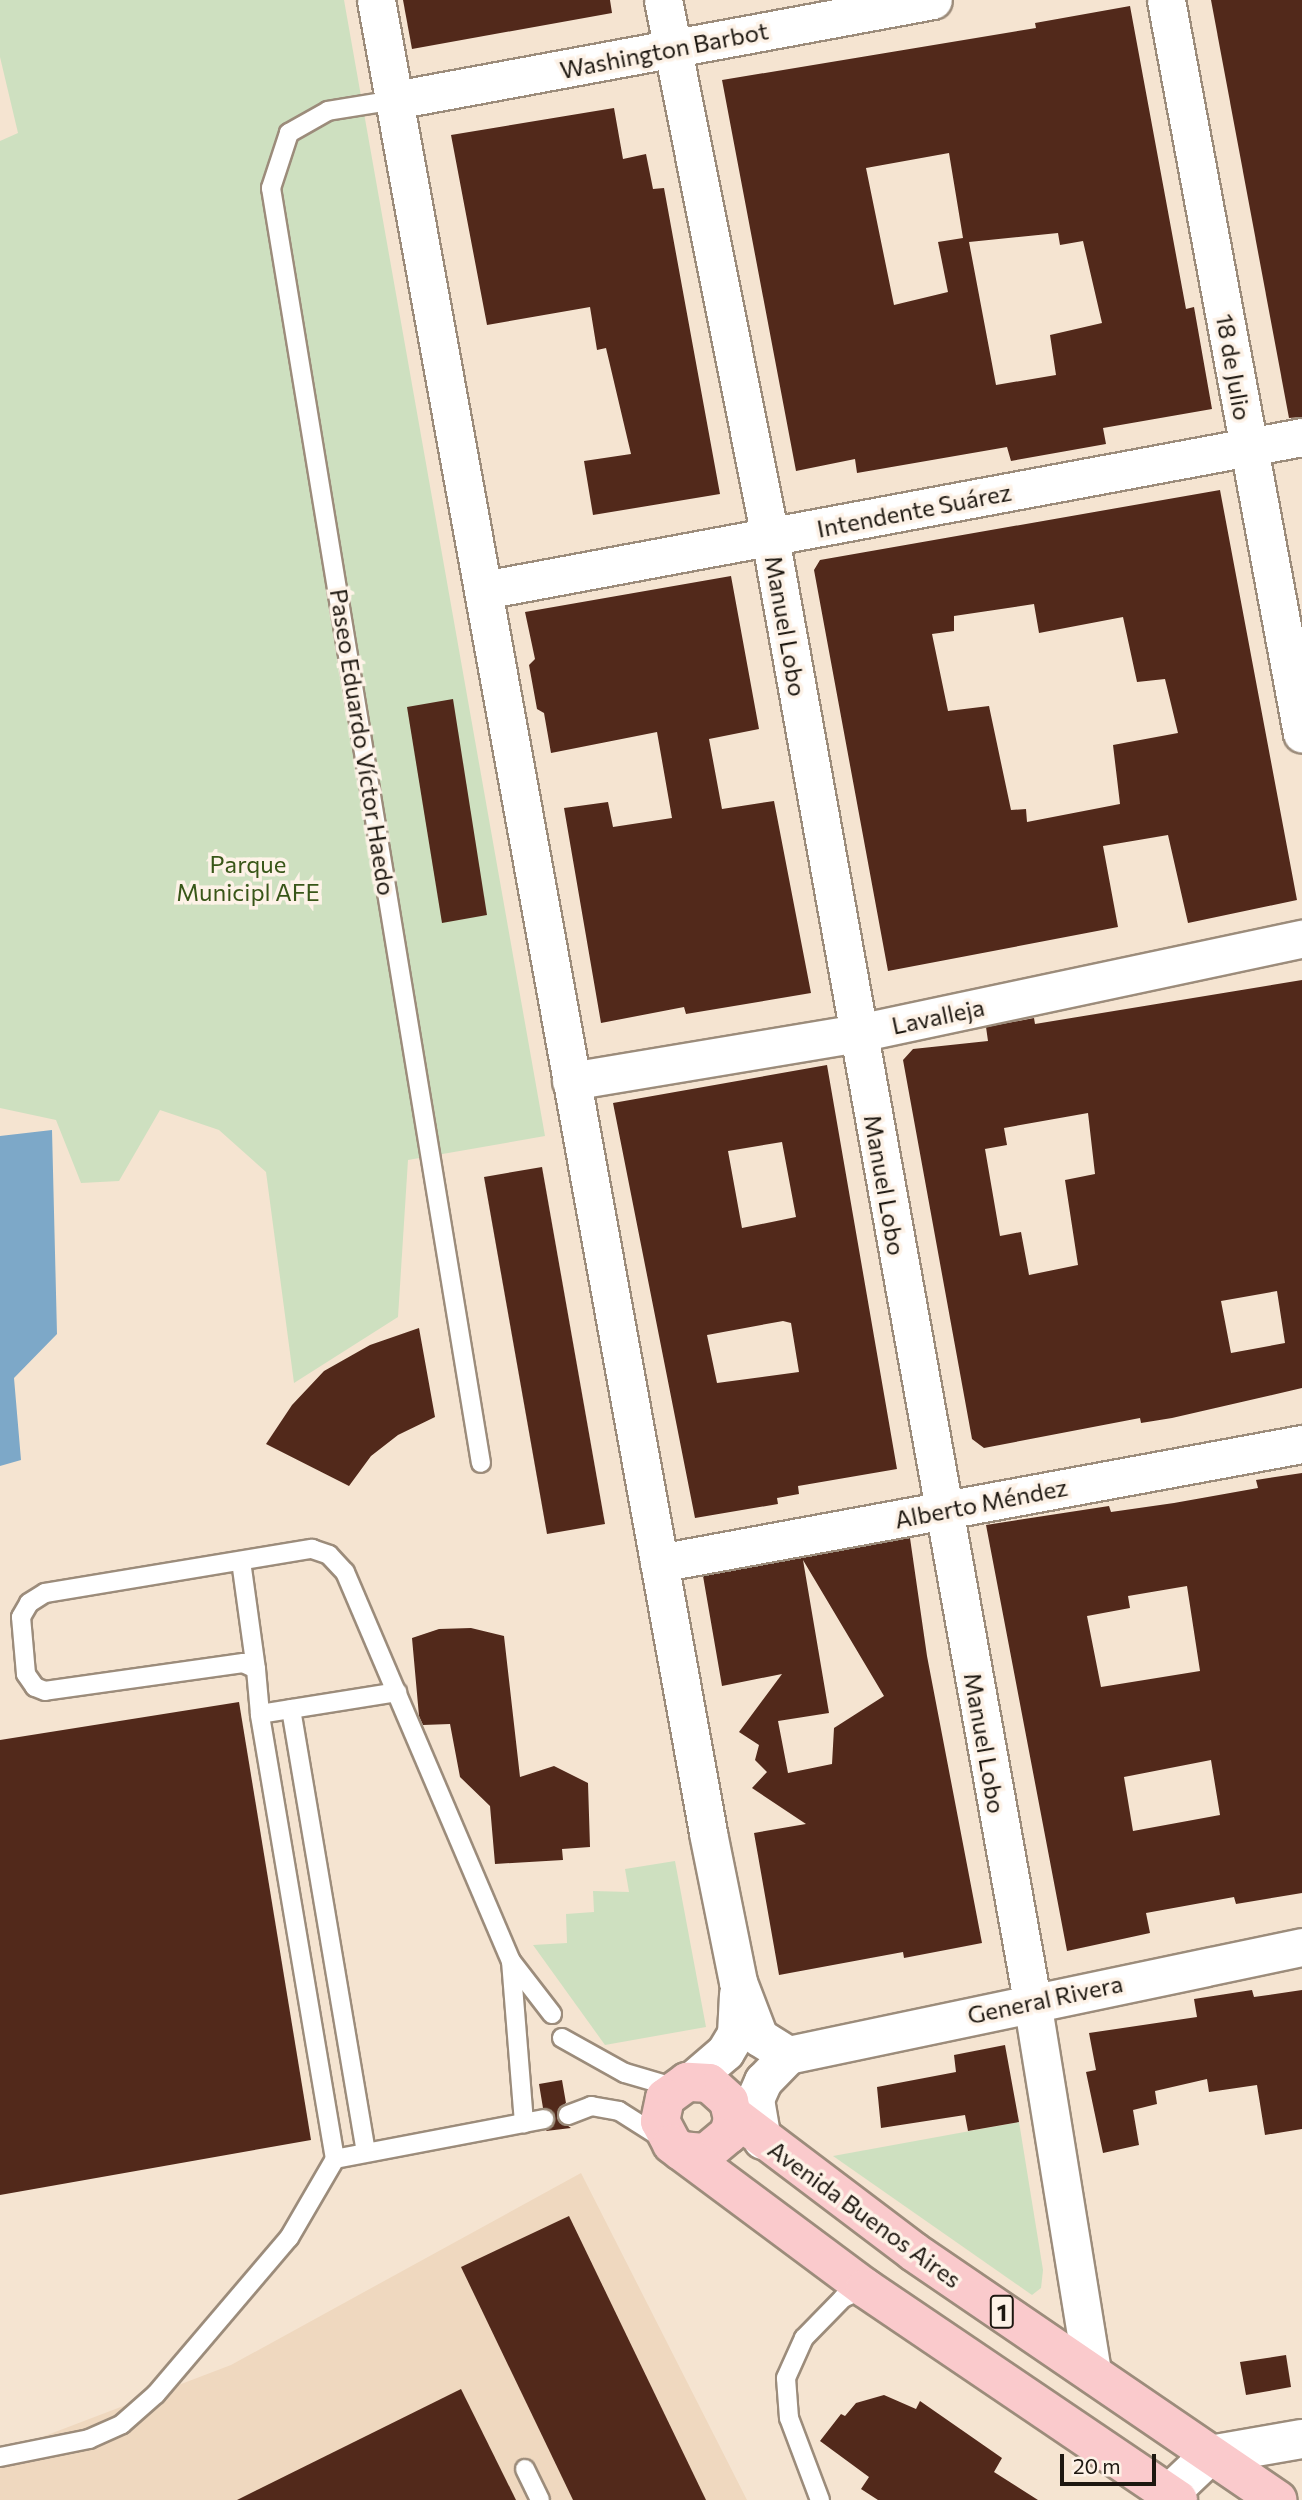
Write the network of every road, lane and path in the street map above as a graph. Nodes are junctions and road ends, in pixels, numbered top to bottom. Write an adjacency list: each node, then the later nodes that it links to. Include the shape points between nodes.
1 (376, 0): 6 (street)
2 (663, 0): 5 (street, Manuel Lobo)
3 (933, 0): 5 (street, Washington Barbot)
4 (1166, 0): 8 (street, 18 de Julio)
5 (673, 48): 6 (street, Washington Barbot); 9 (street, Manuel Lobo)
6 (395, 100): 10 (street); 16 (lane, Paseo Eduardo Víctor Haedo, via 328,111 289,133 271,188)
7 (1302, 437): 8 (street, Intendente Suárez)
8 (1249, 447): 9 (street, Intendente Suárez); 11 (street, 18 de Julio)
9 (770, 537): 10 (street, Intendente Suárez); 13 (street, Manuel Lobo)
10 (484, 590): 14 (street)
11 (1302, 734)
12 (1302, 939): 13 (street, Lavalleja)
13 (858, 1033): 14 (street, Lavalleja); 17 (street, Manuel Lobo)
14 (571, 1081): 19 (street)
15 (1302, 1444): 17 (street, Alberto Méndez)
16 (481, 1463)
17 (944, 1510): 19 (street, Alberto Méndez); 27 (street, Manuel Lobo)
18 (241, 1561): 20 (lane); 20 (lane, via 45,1593 29,1603 21,1617 26,1674 34,1686 45,1691 243,1663); 21 (lane, via 312,1549 329,1555 345,1572)
19 (659, 1563): 26 (street)
20 (256, 1669): 23 (lane)
21 (397, 1692): 22 (lane); 25 (lane)
22 (291, 1709): 23 (lane); 38 (lane)
23 (260, 1714): 39 (lane)
24 (1302, 1947): 27 (street, General Rivera)
25 (511, 1961): 28 (lane); 35 (lane)
26 (738, 1982): 30 (street, via 759,2037); 31 (street, via 736,2034 725,2052)
27 (1032, 2001): 30 (street, General Rivera); 42 (street, Manuel Lobo)
28 (552, 2014)
29 (562, 2038): 31 (lane, via 625,2073)
30 (788, 2055): 36 (street, via 769,2074 755,2099)
31 (683, 2085): 33 (main road, Avenida Buenos Aires / 1, via 719,2089); 37 (main road, via 665,2098 660,2116)
32 (568, 2115): 37 (lane, via 591,2106 620,2111)
33 (733, 2115): 36 (main road, Avenida Buenos Aires / 1); 37 (main road, via 729,2134 716,2148 699,2154)
34 (544, 2119): 35 (lane)
35 (524, 2123): 38 (lane)
36 (762, 2140): 40 (main road, Avenida Buenos Aires / 1)
37 (676, 2147): 41 (main road, 1)
38 (366, 2151): 39 (lane)
39 (335, 2159): 45 (lane, via 289,2238 156,2394 122,2424 89,2439)
40 (914, 2252): 41 (main road); 42 (main road, Avenida Buenos Aires / 1)
41 (873, 2293): 47 (main road, 1); 49 (lane, via 843,2298 804,2337 786,2378 789,2418)
42 (1092, 2372): 44 (main road, Avenida Buenos Aires / 1)
43 (1302, 2439): 44 (street)
44 (1210, 2455): 47 (street); 50 (main road, Avenida Buenos Aires / 1)
45 (0, 2457)
46 (526, 2469): 48 (lane)
47 (1171, 2498)
48 (540, 2500)
49 (820, 2500)
50 (1278, 2500)

